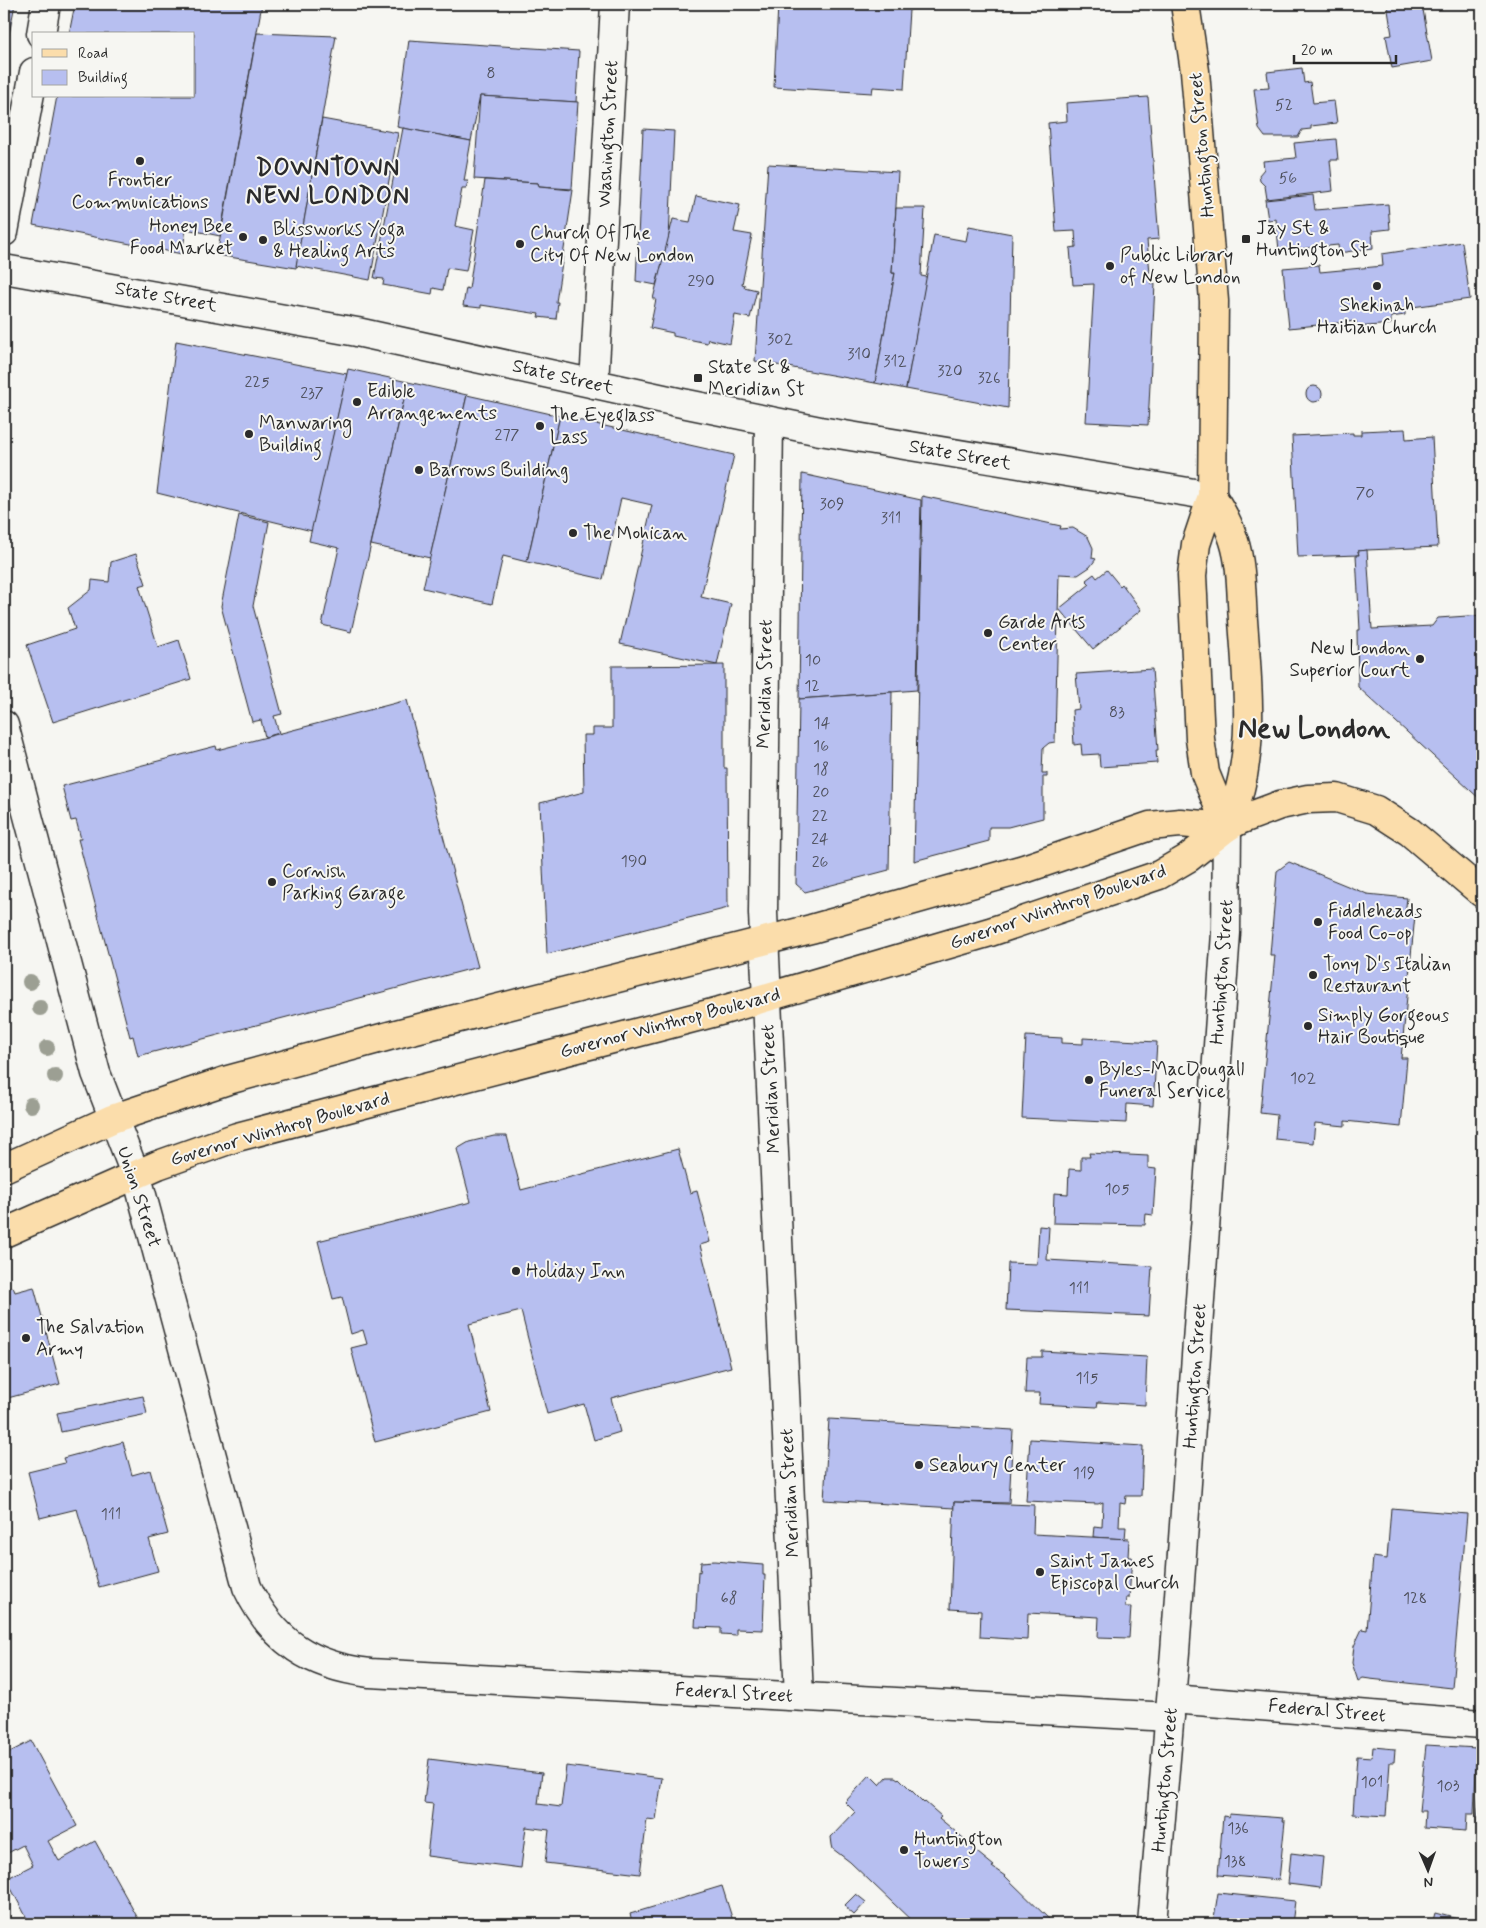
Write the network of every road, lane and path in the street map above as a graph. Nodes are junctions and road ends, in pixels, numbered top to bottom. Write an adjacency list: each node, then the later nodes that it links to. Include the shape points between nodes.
1 (46, 4): 4 (street)
2 (615, 4): 8 (street, Washington Street)
3 (1185, 4): 10 (main road, Huntington Street, via 1196,80 1214,301)
4 (41, 32)
5 (32, 83): 6 (street)
6 (4, 232)
7 (4, 269): 8 (street, State Street, via 357,332)
8 (594, 384): 9 (street, State Street)
9 (769, 421): 10 (street, State Street); 14 (street, Meridian Street)
10 (1212, 496): 12 (main road, Huntington Street, via 1200,527 1192,564 1202,762); 12 (main road, Huntington Street, via 1227,523 1239,561 1249,719 1246,770)
11 (4, 725): 16 (street, Union Street, via 96,1073)
12 (1227, 827): 13 (main road, Governor Winthrop Boulevard, via 1267,809 1308,799 1337,798 1357,803 1394,820); 14 (main road, via 1180,823 1150,826 1024,869); 15 (main road, Governor Winthrop Boulevard, via 1177,866 1143,881 990,932); 22 (street, Huntington Street, via 1227,916)
13 (1482, 893)
14 (764, 941): 15 (street, Meridian Street); 16 (main road, via 266,1069)
15 (767, 998): 18 (main road, Governor Winthrop Boulevard, via 278,1126 194,1151); 21 (street, Meridian Street)
16 (112, 1119): 17 (main road); 18 (street, Union Street)
17 (4, 1168)
18 (134, 1175): 19 (main road, Governor Winthrop Boulevard); 20 (street, Union Street, via 151,1226 248,1587 257,1608 270,1625)
19 (4, 1232)
20 (301, 1652): 21 (street, Federal Street, via 325,1665 370,1673)
21 (800, 1696): 22 (street, Federal Street)
22 (1171, 1708): 23 (street, Federal Street); 24 (street, Huntington Street)
23 (1482, 1724)
24 (1152, 1924)

